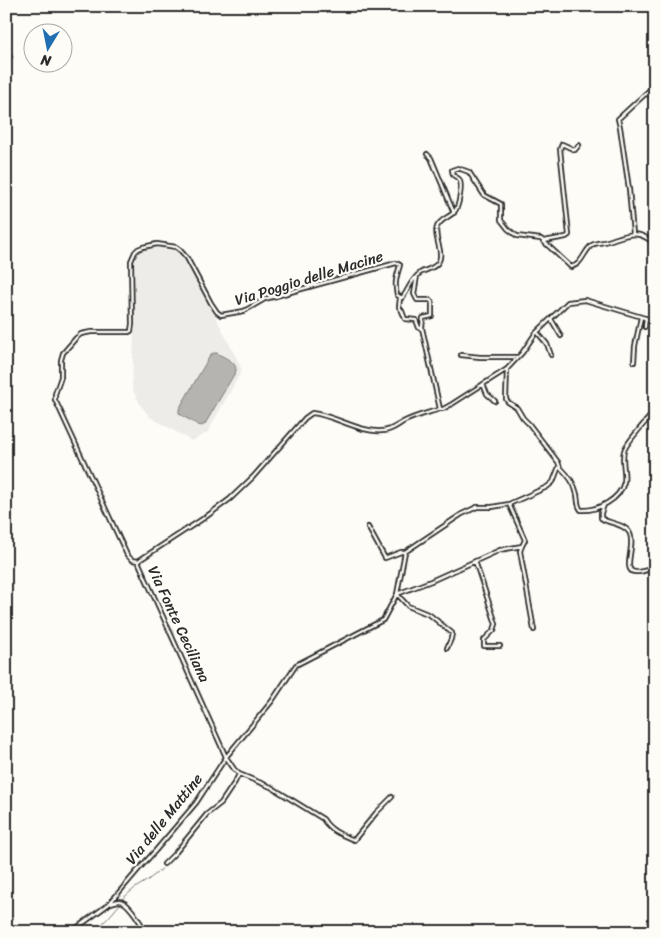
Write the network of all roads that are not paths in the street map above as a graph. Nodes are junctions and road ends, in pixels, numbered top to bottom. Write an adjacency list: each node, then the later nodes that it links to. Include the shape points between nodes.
1 (6, 47): 2 (street)
2 (10, 57)
3 (655, 85): 4 (street)
4 (645, 94): 5 (street); 9 (street, via 618,119)
5 (655, 95)
6 (580, 145): 10 (street, via 575,150 562,144 560,149 570,235)
7 (427, 154): 8 (street, via 432,158)
8 (454, 213): 10 (street, via 461,184 452,171 458,168 468,172 484,195 501,204 501,220 508,229 517,236); 12 (street, via 443,219 438,227 438,263)
9 (633, 234): 10 (street, via 594,244 573,267); 11 (street)
10 (544, 241)
11 (655, 244)
12 (418, 275): 13 (street); 19 (street, via 414,294 417,300 430,300 433,306 432,316 423,318)
13 (400, 298): 19 (street, Via Poggio delle Macine, via 399,307 405,319 416,320); 37 (street, Via Poggio delle Macine, via 396,274 400,264 396,263 265,300 244,311 221,314 180,250 157,244 138,249 131,261 130,331 91,332 76,338 63,353 55,400 127,555)
14 (641, 317): 15 (street, Via Fonte Ceciliana); 16 (street, Via Fonte Ceciliana, via 585,300 568,302); 25 (street)
15 (646, 318): 17 (street, Via Fonte Ceciliana); 18 (street)
16 (551, 319): 20 (street, Via Fonte Ceciliana); 21 (street)
17 (655, 321)
18 (645, 327)
19 (422, 328): 29 (street)
20 (537, 332): 22 (street); 24 (street, Via Fonte Ceciliana)
21 (561, 336)
22 (551, 354)
23 (461, 355): 24 (street)
24 (518, 357): 26 (street, Via Fonte Ceciliana)
25 (634, 362)
26 (507, 369): 27 (street, Via Fonte Ceciliana); 31 (street, via 506,399)
27 (483, 384): 28 (street); 29 (street, Via Fonte Ceciliana)
28 (495, 401)
29 (440, 409): 37 (street, Via Fonte Ceciliana, via 382,432 312,413 230,499)
30 (655, 411): 33 (street, via 624,451 624,482 619,492)
31 (560, 467): 32 (street, via 547,487); 33 (street, via 576,491 581,510)
32 (509, 504): 35 (street, via 525,540); 36 (street, via 477,506)
33 (604, 505): 39 (street, via 601,518 622,526 631,537 630,570 635,572)
34 (368, 527): 36 (street, via 385,558)
35 (522, 546): 38 (street, via 500,550); 41 (street, via 520,551)
36 (405, 552): 40 (street, Via delle Mattine)
37 (138, 561): 44 (street, Via Fonte Ceciliana)
38 (475, 561): 40 (street); 42 (street, via 496,624 484,640 484,646)
39 (655, 567)
40 (397, 594): 43 (street, via 408,606 430,615 452,633); 44 (street, Via delle Mattine, via 383,620 296,665 272,701)
41 (534, 630)
42 (500, 646)
43 (448, 648)
44 (226, 756): 45 (street); 48 (street, Via delle Mattine, via 196,803)
45 (239, 774): 46 (street, via 271,787 323,819 334,831 354,840); 47 (street, Via delle Mattine, via 221,803 207,814)
46 (392, 797)
47 (164, 864)
48 (117, 894): 49 (street); 50 (street, Via delle Mattine)
49 (119, 901): 50 (street); 52 (street, via 129,906)
50 (109, 904): 51 (street)
51 (71, 932)
52 (146, 932)

